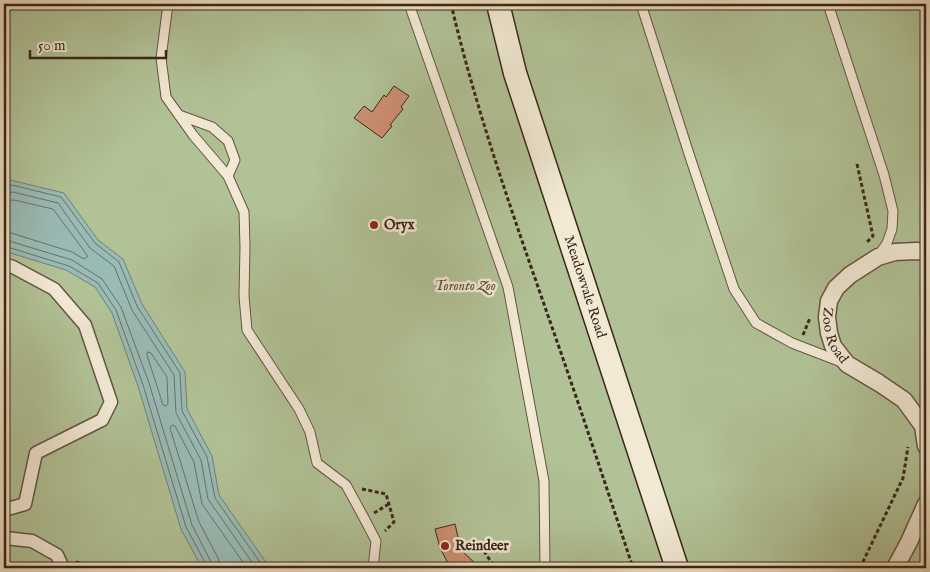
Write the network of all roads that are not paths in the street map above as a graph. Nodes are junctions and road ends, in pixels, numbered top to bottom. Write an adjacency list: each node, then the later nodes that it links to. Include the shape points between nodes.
1 (168, 4): 6 (lane, via 161,58 166,97)
2 (409, 4): 18 (lane, via 508,287 544,481)
3 (498, 4): 19 (main road, Meadowvale Road, via 515,73)
4 (641, 4): 11 (lane, via 734,289 756,323 792,343)
5 (828, 4): 9 (lane, via 893,211 892,230)
6 (179, 115): 7 (lane); 7 (lane, via 212,127 228,141 235,160)
7 (228, 176): 17 (lane, via 244,212 247,330 299,409 310,432 317,464 346,485 376,541)
8 (926, 252): 9 (street, Zoo Road, via 895,252)
9 (878, 257): 11 (street, Zoo Road, via 850,275 836,288 829,301 828,333 833,346)
10 (4, 264): 14 (street, via 54,289 85,325 111,402 102,420 36,454 25,504)
11 (847, 364): 12 (street, Zoo Road, via 904,400 923,426)
12 (926, 446)
13 (926, 504): 20 (street)
14 (4, 510)
15 (4, 537): 16 (street, via 32,541 57,554)
16 (63, 568)
17 (373, 568)
18 (545, 568)
19 (678, 568)
20 (895, 568)

